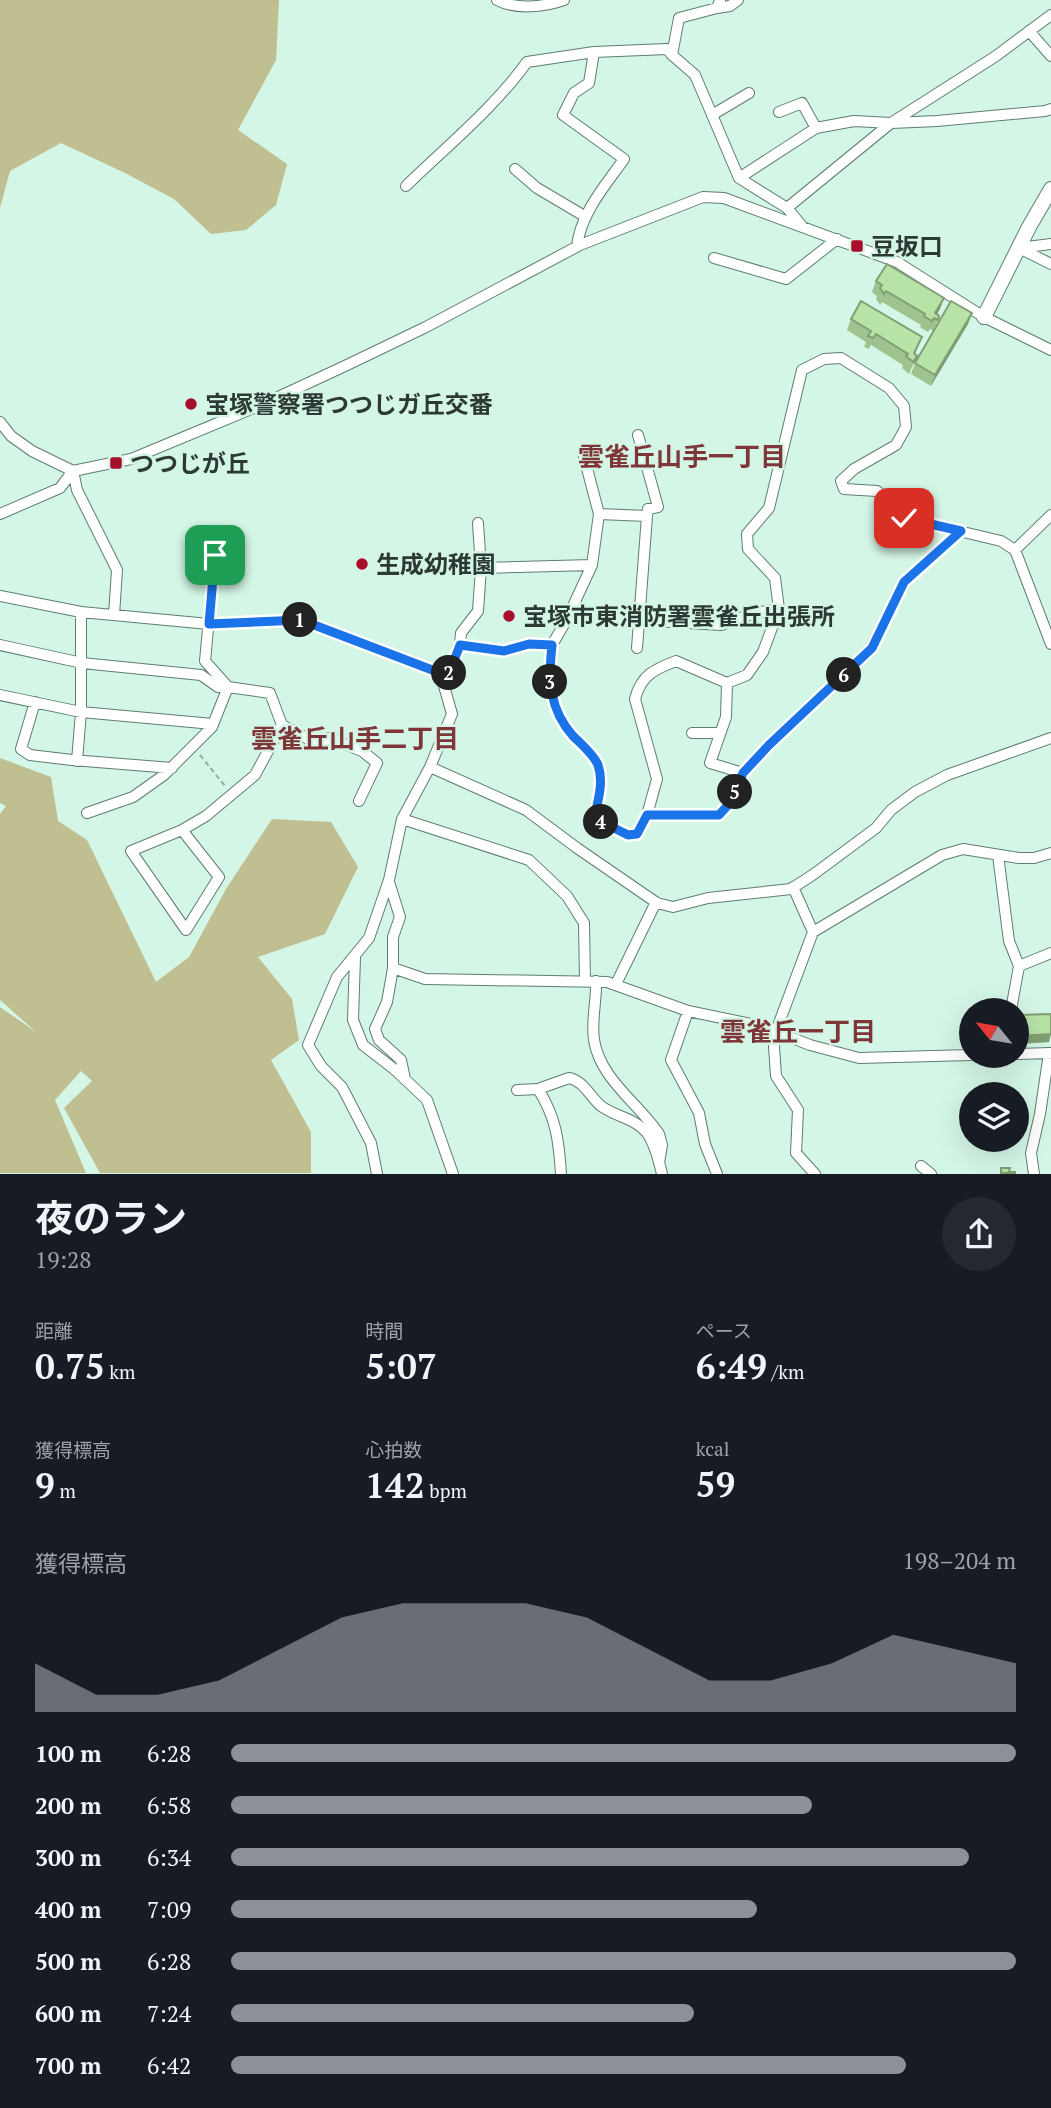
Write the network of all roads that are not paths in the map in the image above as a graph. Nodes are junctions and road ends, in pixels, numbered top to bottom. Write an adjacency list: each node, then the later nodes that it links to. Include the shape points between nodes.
1 (497, 0): 2 (street, via 533,7)
2 (564, 0)
3 (738, 0): 4 (street, via 730,6)
4 (718, 4): 8 (street, via 679,18)
5 (1051, 15): 6 (street)
6 (1028, 31): 9 (street); 14 (street)
7 (594, 52): 8 (street, via 667,49); 18 (street, via 527,62); 21 (street, via 589,83 575,93 563,115 624,159)
8 (672, 55): 13 (street, via 695,75)
9 (1051, 56)
10 (749, 93): 13 (street)
11 (1051, 109): 14 (street)
12 (779, 113): 15 (street, via 802,103)
13 (712, 115): 17 (street)
14 (891, 123): 15 (street, via 854,121); 20 (street)
15 (816, 128): 17 (street)
16 (515, 169): 21 (street)
17 (739, 178): 20 (street)
18 (406, 186)
19 (1051, 189): 26 (street)
20 (787, 208): 22 (street)
21 (586, 218): 25 (street)
22 (803, 226): 23 (street); 25 (street, via 724,198 703,197)
23 (837, 239): 27 (street, via 786,279); 29 (street, via 897,262)
24 (1051, 244): 26 (street)
25 (577, 247): 34 (street, via 426,327 261,405 131,459)
26 (1019, 248): 28 (street); 29 (street)
27 (714, 258)
28 (1051, 264)
29 (984, 317): 30 (street)
30 (1051, 350)
31 (0, 422): 34 (street, via 32,451)
32 (638, 435): 38 (street, via 658,507 648,509)
33 (584, 457): 36 (street)
34 (72, 471): 35 (street, via 61,488); 48 (street, via 117,570)
35 (0, 514)
36 (599, 514): 38 (street); 43 (street)
37 (1051, 515): 41 (street)
38 (647, 516): 49 (street)
39 (478, 523): 44 (street)
40 (961, 531): 41 (street, via 1001,541); 46 (street, via 904,518 877,491 844,489 841,481 853,469 896,445 906,426 904,406 889,388 841,358 824,359 802,370 769,508 747,534 748,549 775,578); 71 (street, via 904,582 872,648)
41 (1015, 550): 51 (street)
42 (215, 555): 50 (street)
43 (592, 565): 44 (street); 54 (street)
44 (481, 568): 53 (street, via 478,611 461,633)
45 (0, 596): 47 (street)
46 (779, 608): 49 (street, via 721,625); 58 (street, via 763,652 747,675)
47 (81, 611): 48 (street); 56 (street)
48 (114, 615): 50 (street)
49 (640, 620): 55 (street)
50 (209, 624): 57 (street, via 301,620); 59 (street, via 205,661)
51 (1051, 644)
52 (0, 645): 56 (street)
53 (460, 645): 54 (street, via 504,651 529,644); 57 (street)
54 (552, 645): 74 (street, via 549,673 561,722 597,763 601,783 594,818 628,835 637,834)
55 (638, 648)
56 (82, 663): 59 (street, via 201,675 218,687); 62 (street)
57 (448, 676): 69 (street, via 444,686 452,714)
58 (727, 683): 66 (street, via 726,717); 74 (street, via 676,661 653,670 638,687 635,699 657,779)
59 (228, 687): 63 (street); 64 (street, via 270,692)
60 (0, 695): 61 (street)
61 (35, 702): 62 (street); 68 (street, via 21,749 30,755)
62 (81, 712): 63 (street); 68 (street)
63 (213, 724): 70 (street)
64 (282, 725): 72 (street, via 314,743 329,738 351,746 377,764); 76 (street, via 255,775)
65 (692, 733): 66 (street)
66 (720, 733): 71 (street, via 710,763)
67 (1051, 738): 80 (street, via 947,775 915,792 876,828)
68 (77, 761): 70 (street)
69 (430, 767): 75 (street); 81 (street, via 526,810)
70 (172, 768): 73 (street, via 133,797)
71 (743, 773): 74 (street, via 719,815)
72 (359, 801)
73 (87, 813)
74 (647, 815)
75 (402, 819): 79 (street); 87 (street, via 529,860 567,896 584,923)
76 (182, 830): 76 (street, via 131,851 186,930 219,877)
77 (1051, 853): 78 (street, via 1034,858)
78 (998, 855): 82 (street, via 963,849 942,855); 85 (street, via 1009,942)
79 (389, 880): 84 (street, via 369,939); 86 (street, via 400,917 393,937)
80 (793, 887): 81 (street, via 673,907); 82 (street)
81 (656, 902): 88 (street)
82 (813, 932): 91 (street)
83 (1051, 953): 85 (street)
84 (355, 957): 95 (street, via 353,1020 363,1045); 101 (street, via 337,977 308,1045 342,1087 371,1143)
85 (1019, 966): 89 (street)
86 (393, 968): 87 (street, via 425,979); 95 (street, via 387,1002 375,1028 379,1040 401,1060)
87 (591, 981): 88 (street); 99 (street, via 598,1055 659,1134)
88 (615, 984): 90 (street)
89 (1013, 998)
90 (688, 1011): 91 (street); 103 (street, via 671,1060 699,1113)
91 (776, 1031): 94 (street, via 859,1058); 104 (street, via 776,1076 798,1110 796,1153)
92 (1050, 1053): 93 (street); 106 (street, via 1031,1153)
93 (1029, 1054)
94 (959, 1055)
95 (405, 1079): 100 (street, via 427,1100)
96 (538, 1089): 97 (street); 99 (street, via 575,1079 602,1107 645,1129); 102 (street, via 554,1118)
97 (517, 1090)
98 (921, 1166): 105 (street)
99 (661, 1168)
100 (452, 1173)
101 (377, 1174)
102 (561, 1174)
103 (717, 1174)
104 (815, 1174)
105 (931, 1174)
106 (1034, 1174)

